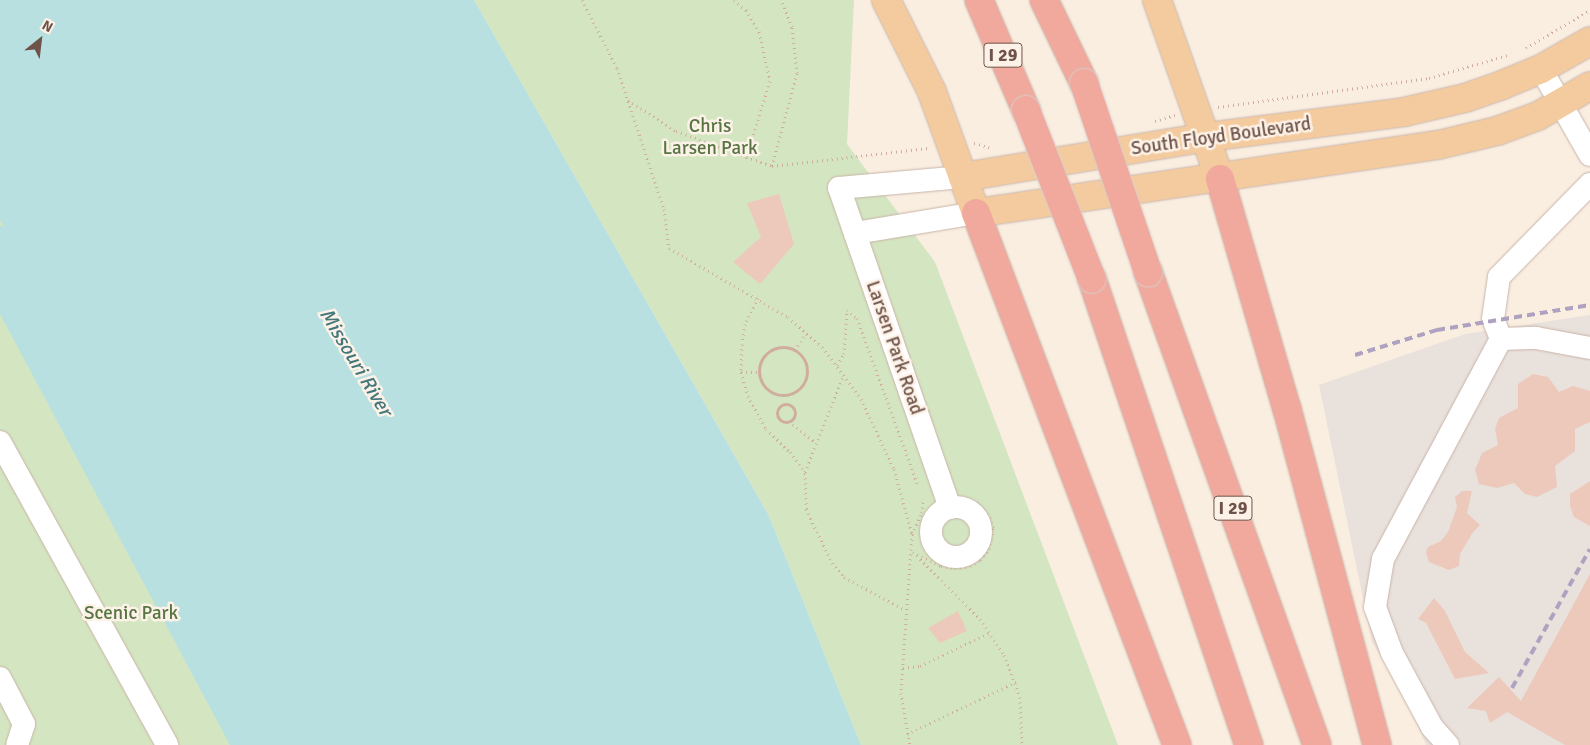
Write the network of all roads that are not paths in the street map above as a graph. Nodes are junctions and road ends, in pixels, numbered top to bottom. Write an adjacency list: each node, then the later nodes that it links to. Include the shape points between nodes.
1 (886, 0): 11 (main road, via 932,92)
2 (979, 0): 27 (highway, I 29, bridge, via 1092,279)
3 (1044, 0): 28 (highway, I 29, bridge, via 1084,83)
4 (1157, 0): 9 (main road)
5 (1590, 41): 6 (main road, South Floyd Boulevard)
6 (1541, 69): 8 (street); 9 (main road, South Floyd Boulevard, via 1465,98 1404,112)
7 (1590, 86): 8 (main road)
8 (1561, 103): 10 (street); 12 (main road, via 1497,131 1438,145)
9 (1207, 137): 11 (main road, South Floyd Boulevard); 12 (main road)
10 (1590, 155)
11 (963, 177): 14 (street, South Floyd Boulevard); 15 (main road)
12 (1220, 179): 15 (main road); 29 (highway, via 1287,409)
13 (1590, 184): 17 (street, via 1499,277 1493,318)
14 (839, 188): 16 (street, Larsen Park Road)
15 (976, 213): 16 (street); 26 (highway)
16 (855, 233): 20 (street, Larsen Park Road)
17 (1501, 339): 18 (street, via 1536,338); 30 (street, via 1383,560 1375,607 1392,653 1432,726)
18 (1590, 348)
19 (0, 442): 25 (street)
20 (950, 508)
21 (0, 678): 22 (street)
22 (24, 724): 23 (street); 24 (street)
23 (17, 745)
24 (36, 745)
25 (167, 745)
26 (1176, 745)
27 (1249, 745)
28 (1317, 745)
29 (1377, 745)
30 (1448, 745)

